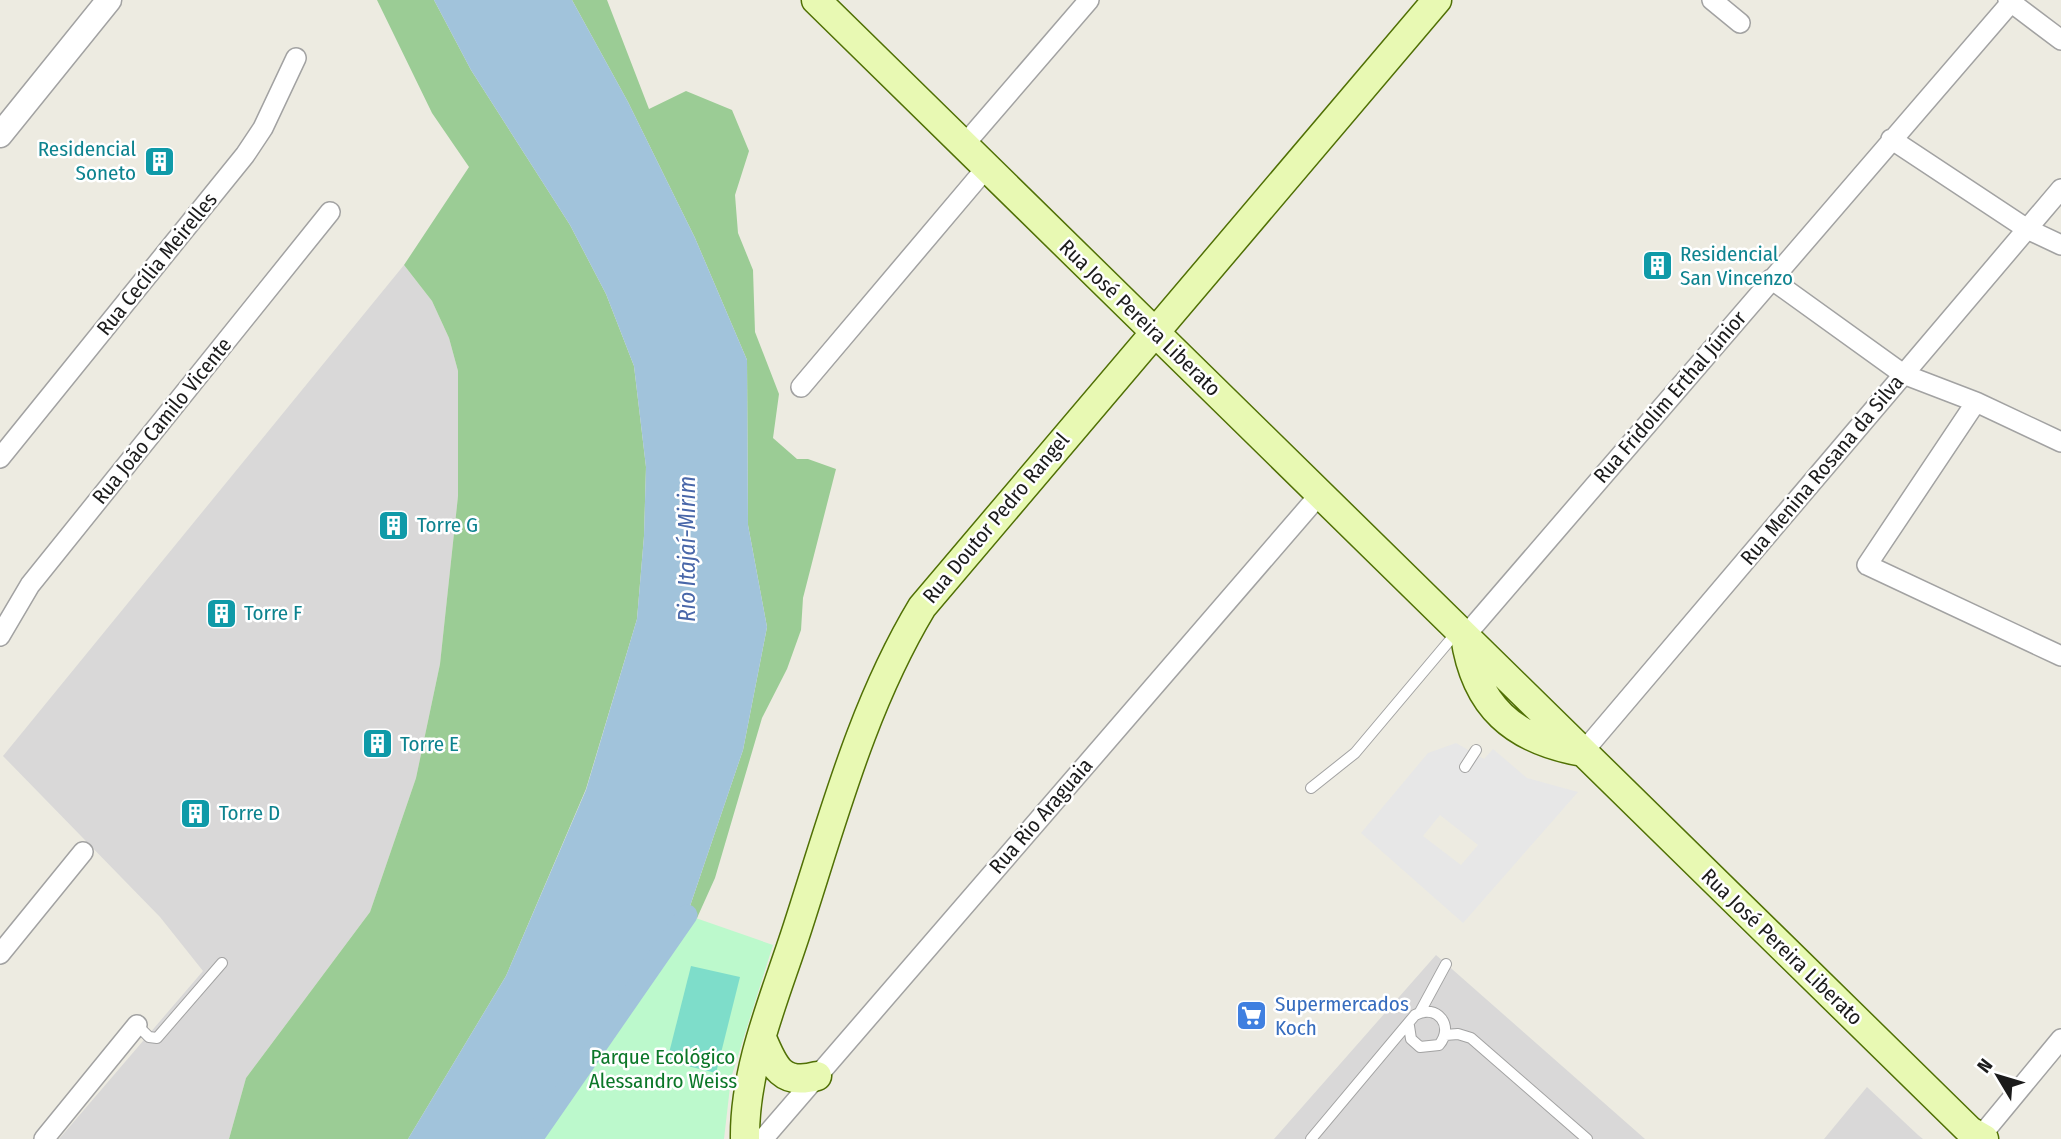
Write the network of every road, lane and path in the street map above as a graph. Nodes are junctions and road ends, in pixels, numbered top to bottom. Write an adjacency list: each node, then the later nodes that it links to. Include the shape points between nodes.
1 (109, 0): 10 (street)
2 (816, 0): 12 (main road, Rua José Pereira Liberato)
3 (1089, 0): 12 (street)
4 (1437, 0): 19 (main road, Rua Doutor Pedro Rangel)
5 (1712, 0): 7 (street)
6 (2011, 1): 8 (street); 11 (street, Rua Fridolim Erthal Júnior)
7 (1740, 23)
8 (2061, 40)
9 (296, 58): 24 (street, Rua Cecília Meirelles, via 245,155)
10 (0, 135)
11 (1891, 139): 16 (street); 18 (street, Rua Fridolim Erthal Júnior)
12 (964, 145): 13 (main road, Rua José Pereira Liberato)
13 (987, 167): 19 (main road, Rua José Pereira Liberato); 21 (street)
14 (2061, 189): 16 (street, Rua Menina Rosana da Silva)
15 (330, 212): 26 (street, Rua João Camilo Vicente)
16 (2027, 229): 17 (street); 20 (street, Rua Menina Rosana da Silva)
17 (2061, 245)
18 (1771, 279): 20 (street); 27 (street, Rua Fridolim Erthal Júnior)
19 (1155, 332): 25 (main road, Rua José Pereira Liberato); 44 (main road, Rua Doutor Pedro Rangel, via 946,575 898,646 859,737)
20 (1903, 374): 22 (street); 33 (street, Rua Menina Rosana da Silva)
21 (801, 387)
22 (1976, 402): 23 (street); 28 (street, via 1867,565)
23 (2061, 442)
24 (0, 458)
25 (1320, 494): 27 (main road, Rua José Pereira Liberato); 46 (street, Rua Rio Araguaia)
26 (2, 625)
27 (1462, 633): 29 (main road, Rua José Pereira Liberato); 31 (main road, via 1476,681); 35 (lane, via 1355,754)
28 (2061, 656)
29 (1519, 688): 30 (main road, Rua José Pereira Liberato); 31 (main road)
30 (1548, 717): 31 (main road); 33 (main road, Rua José Pereira Liberato)
31 (1504, 719): 33 (main road, via 1539,741)
32 (1476, 750): 34 (lane)
33 (1583, 752): 47 (main road, Rua José Pereira Liberato)
34 (1465, 767)
35 (1311, 788)
36 (83, 852): 37 (street)
37 (0, 954)
38 (222, 963): 41 (lane, via 157,1038 149,1037)
39 (1446, 964): 40 (lane)
40 (1420, 1012): 42 (lane); 43 (lane, via 1442,1018)
41 (138, 1025): 48 (street)
42 (1409, 1026): 43 (lane, via 1411,1039 1420,1047 1433,1048); 51 (lane)
43 (1445, 1035): 52 (lane, via 1471,1038)
44 (762, 1038): 46 (main road, via 773,1065 782,1072 802,1080); 49 (main road, Rua Doutor Pedro Rangel, via 748,1094)
45 (2061, 1039): 47 (street)
46 (817, 1076): 50 (street, Rua Rio Araguaia)
47 (1982, 1138)
48 (44, 1139)
49 (745, 1139)
50 (763, 1139)
51 (1311, 1139)
52 (1587, 1139)

